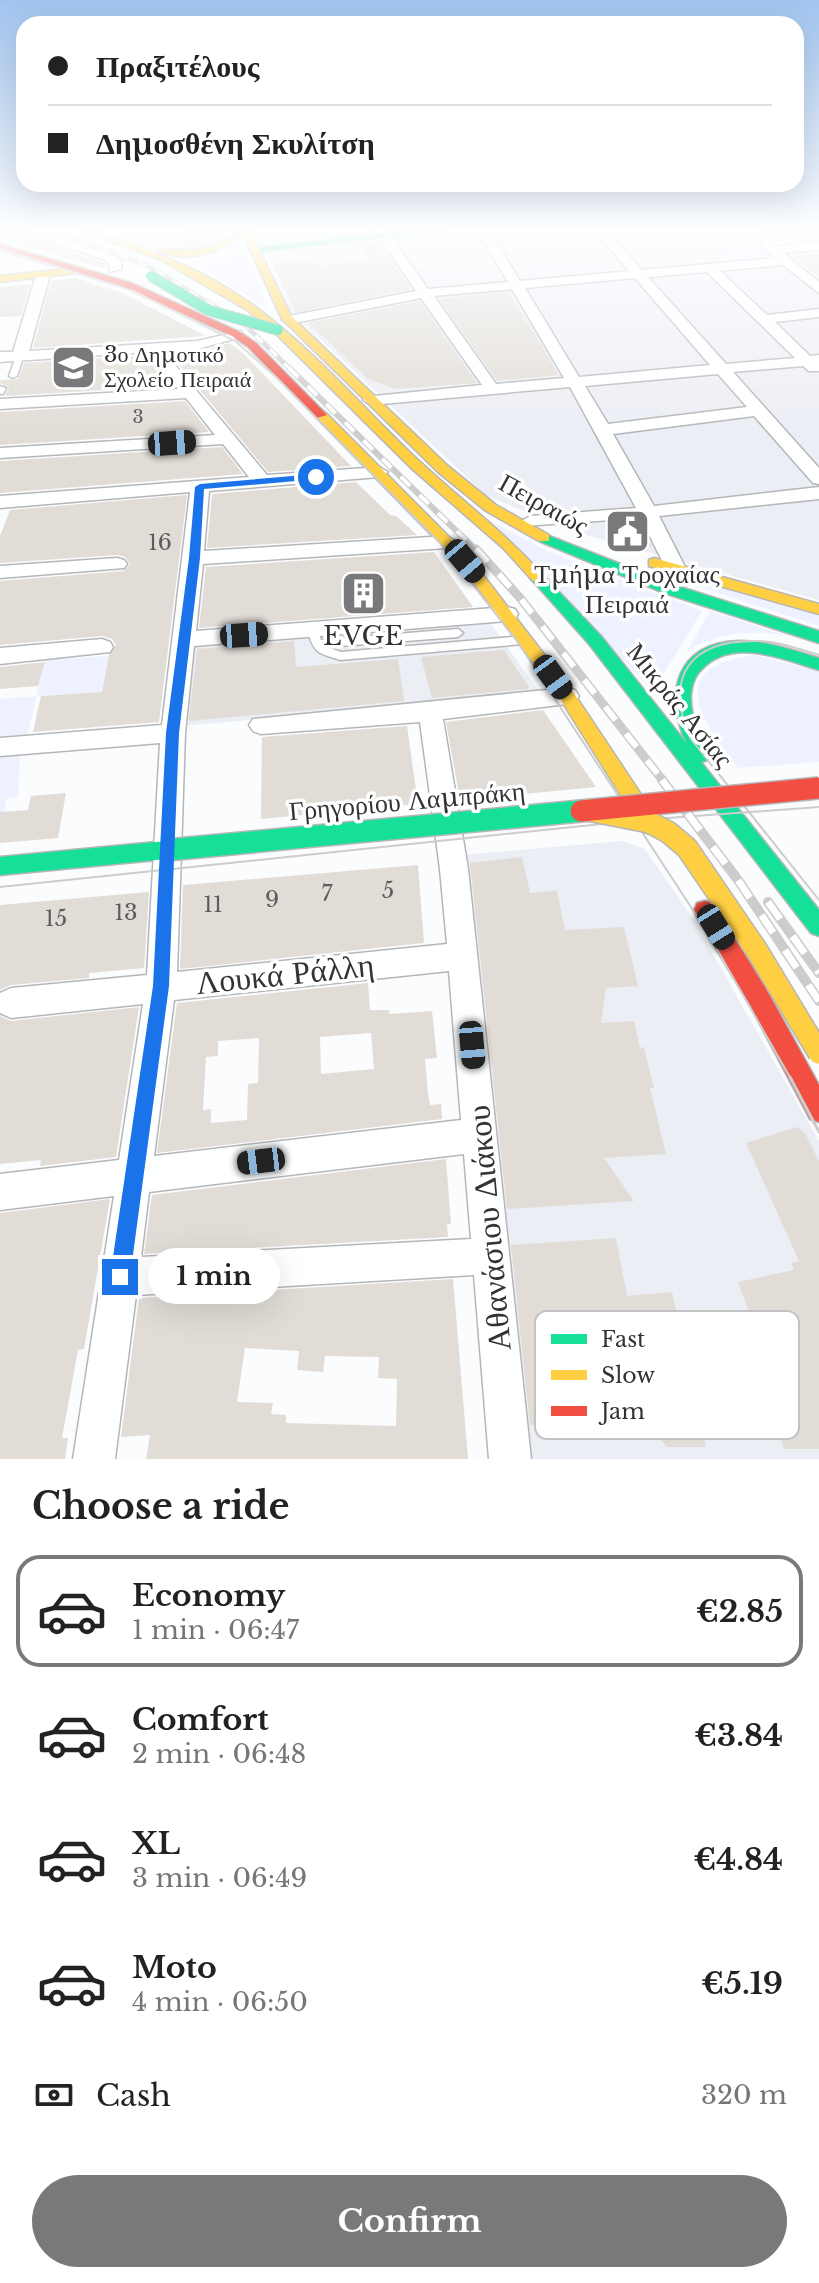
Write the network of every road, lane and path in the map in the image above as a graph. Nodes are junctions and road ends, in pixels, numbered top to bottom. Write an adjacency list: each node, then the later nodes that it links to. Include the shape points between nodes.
1 (37, 296): 16 (street)
2 (155, 296): 14 (main road)
3 (185, 296): 13 (main road, bridge, via 208,310)
4 (233, 296): 13 (main road)
5 (275, 296): 13 (main road, Πειραιώς)
6 (411, 296): 13 (street)
7 (427, 296): 22 (street)
8 (523, 296): 21 (street)
9 (659, 296): 19 (street)
10 (740, 296): 12 (street)
11 (819, 313): 12 (street)
12 (765, 319): 18 (street)
13 (284, 325): 25 (main road, Πειραιώς); 60 (main road, Μικράς Ασίας, via 338,389 544,582)
14 (236, 334): 15 (street, via 207,344); 30 (main road)
15 (153, 348): 16 (street); 23 (street)
16 (20, 355): 17 (street); 20 (lane)
17 (0, 357)
18 (815, 364): 19 (street)
19 (724, 368): 21 (street); 26 (street)
20 (13, 376)
21 (575, 382): 22 (street); 27 (street)
22 (492, 389): 25 (street)
23 (192, 393): 24 (street); 28 (street)
24 (1, 400)
25 (371, 400): 34 (main road, Πειραιώς)
26 (760, 410): 27 (street); 31 (street)
27 (603, 430): 37 (street)
28 (229, 439): 29 (street); 32 (street)
29 (0, 453)
30 (379, 472): 32 (street); 39 (main road)
31 (819, 479)
32 (262, 481): 33 (street)
33 (200, 487): 36 (street); 40 (street)
34 (473, 493): 38 (main road, Πειραιώς); 48 (main road, Πειραιώς, via 519,526 581,555)
35 (819, 493): 37 (street)
36 (0, 502)
37 (649, 512): 38 (street); 42 (street)
38 (530, 522): 42 (main road, Πειραιώς)
39 (447, 542): 40 (street); 45 (main road)
40 (194, 558): 49 (street)
41 (117, 564): 43 (street)
42 (676, 569): 44 (main road, Πειραιώς)
43 (0, 572)
44 (819, 609)
45 (507, 614): 47 (street); 50 (main road)
46 (458, 633): 47 (lane)
47 (314, 637): 49 (street); 50 (lane, via 324,652 340,656)
48 (819, 637)
49 (184, 639): 57 (street)
50 (526, 639): 54 (main road)
51 (102, 647): 52 (street)
52 (0, 656)
53 (819, 664): 60 (main road, via 765,648 737,646 713,652 693,665 682,686 685,718)
54 (567, 696): 55 (street); 64 (main road)
55 (430, 712): 56 (street); 67 (street, Αθανάσιου Διάκου)
56 (261, 725)
57 (173, 733): 58 (street); 62 (street)
58 (0, 747)
59 (819, 788): 61 (main road, Γρηγορίου Λαμπράκη, bridge)
60 (718, 793): 66 (main road, Μικράς Ασίας)
61 (588, 810): 62 (main road, Γρηγορίου Λαμπράκη, bridge); 70 (main road, bridge, via 649,822 687,848)
62 (167, 850): 63 (main road, Γρηγορίου Λαμπράκη); 68 (street)
63 (0, 866)
64 (680, 870)
65 (694, 893): 71 (main road)
66 (819, 926)
67 (463, 956): 68 (street, Λουκά Ράλλη); 72 (street, Αθανάσιου Διάκου)
68 (161, 986): 69 (street, Λουκά Ράλλη); 73 (street)
69 (11, 1003)
70 (819, 1053)
71 (819, 1110)
72 (480, 1135): 73 (street); 75 (street, Αθανάσιου Διάκου)
73 (136, 1176): 74 (street); 76 (street)
74 (0, 1192)
75 (490, 1256): 76 (street); 78 (street, Αθανάσιου Διάκου)
76 (120, 1277): 77 (street)
77 (94, 1459)
78 (510, 1459)

